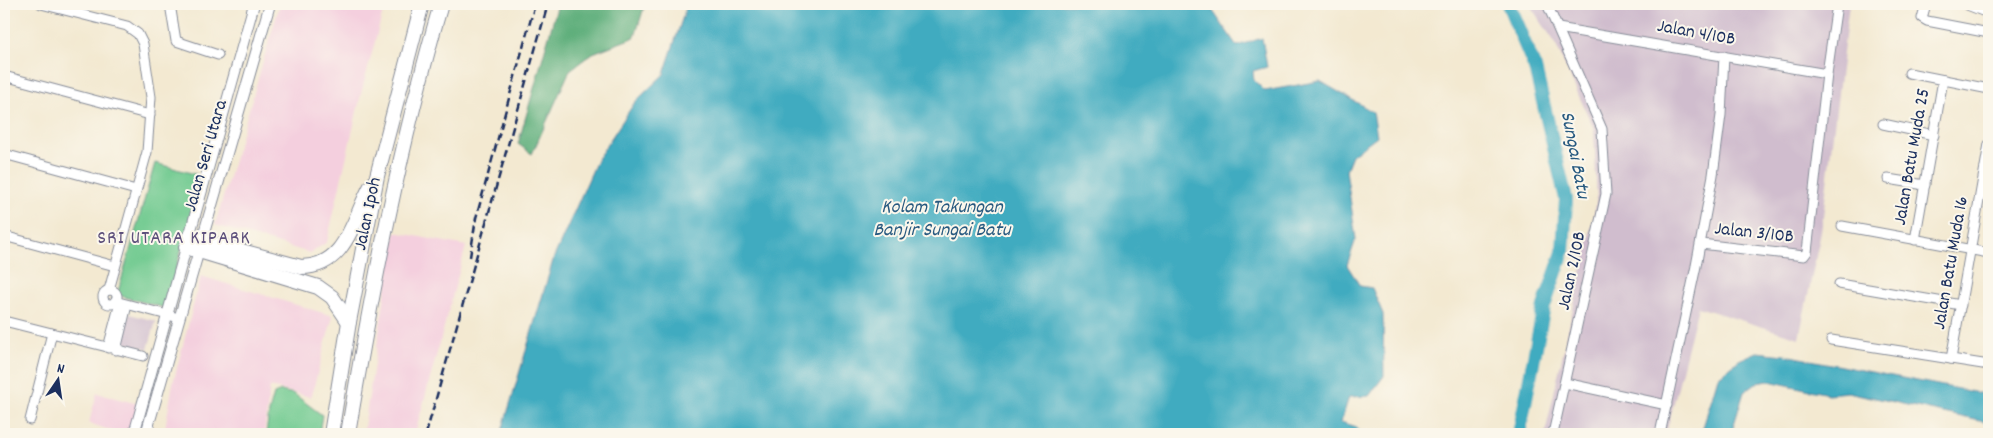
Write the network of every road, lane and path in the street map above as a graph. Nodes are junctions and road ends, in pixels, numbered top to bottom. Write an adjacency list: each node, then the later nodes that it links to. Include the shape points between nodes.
1 (41, 4): 21 (street, via 127,26 138,34 144,44 151,96)
2 (170, 4): 14 (street, via 176,41)
3 (254, 4): 34 (street, Jalan Seri Utara)
4 (270, 4): 34 (street, Jalan Seri Utara)
5 (422, 4): 26 (highway, Jalan Ipoh)
6 (442, 4): 58 (highway, Jalan Ipoh, via 397,172)
7 (1547, 4): 12 (street, Jalan 2/10B)
8 (1837, 4): 17 (street)
9 (1926, 4): 13 (street, via 1922,18 1927,22)
10 (1966, 4): 11 (street)
11 (1989, 13)
12 (1558, 28): 15 (street, Jalan 4/10B); 52 (street, Jalan 2/10B, via 1602,129 1606,194)
13 (1989, 33)
14 (218, 55)
15 (1724, 56): 17 (street, Jalan 4/10B); 35 (street, via 1721,115)
16 (1909, 73): 19 (street)
17 (1827, 74): 35 (street, Jalan 3/10B, via 1810,245 1804,256)
18 (4, 76): 21 (street)
19 (1943, 80): 20 (street); 23 (street, Jalan Batu Muda 25)
20 (1989, 89)
21 (150, 115): 29 (street, via 146,152)
22 (1883, 124): 23 (street)
23 (1934, 135): 28 (street, Jalan Batu Muda 25)
24 (1989, 144): 30 (street, Jalan Batu Muda 16)
25 (4, 154): 29 (street)
26 (377, 176): 34 (highway, via 347,239 326,262 315,267 301,267); 45 (highway, Jalan Ipoh)
27 (1888, 179): 28 (street)
28 (1925, 185): 33 (street, Jalan Batu Muda 25)
29 (136, 190): 38 (street)
30 (1985, 197): 36 (street, Jalan Batu Muda 16)
31 (1842, 226): 33 (street)
32 (4, 236): 38 (street)
33 (1916, 240): 36 (street)
34 (193, 244): 42 (street, Jalan Seri Utara); 43 (street, Jalan Seri Utara); 45 (highway, via 318,287 332,297)
35 (1700, 244): 53 (street)
36 (1971, 250): 37 (street); 41 (street, Jalan Batu Muda 16)
37 (1989, 253)
38 (115, 266): 40 (street, via 104,300 109,304)
39 (1839, 284): 41 (street)
40 (120, 303): 42 (street); 48 (street)
41 (1961, 305): 50 (street, Jalan Batu Muda 16)
42 (167, 315): 43 (street); 55 (street, Jalan Seri Utara)
43 (179, 318): 56 (street, Jalan Seri Utara)
44 (4, 321): 46 (street)
45 (349, 322): 57 (highway, Jalan Ipoh)
46 (52, 333): 48 (street); 54 (street)
47 (1831, 340): 50 (street)
48 (112, 349): 49 (street)
49 (143, 356)
50 (1952, 359): 51 (street)
51 (1989, 365)
52 (1565, 383): 53 (street); 59 (street, Jalan 2/10B)
53 (1667, 405): 60 (street)
54 (30, 420)
55 (134, 434)
56 (146, 434)
57 (331, 434)
58 (348, 434)
59 (1553, 434)
60 (1660, 434)

